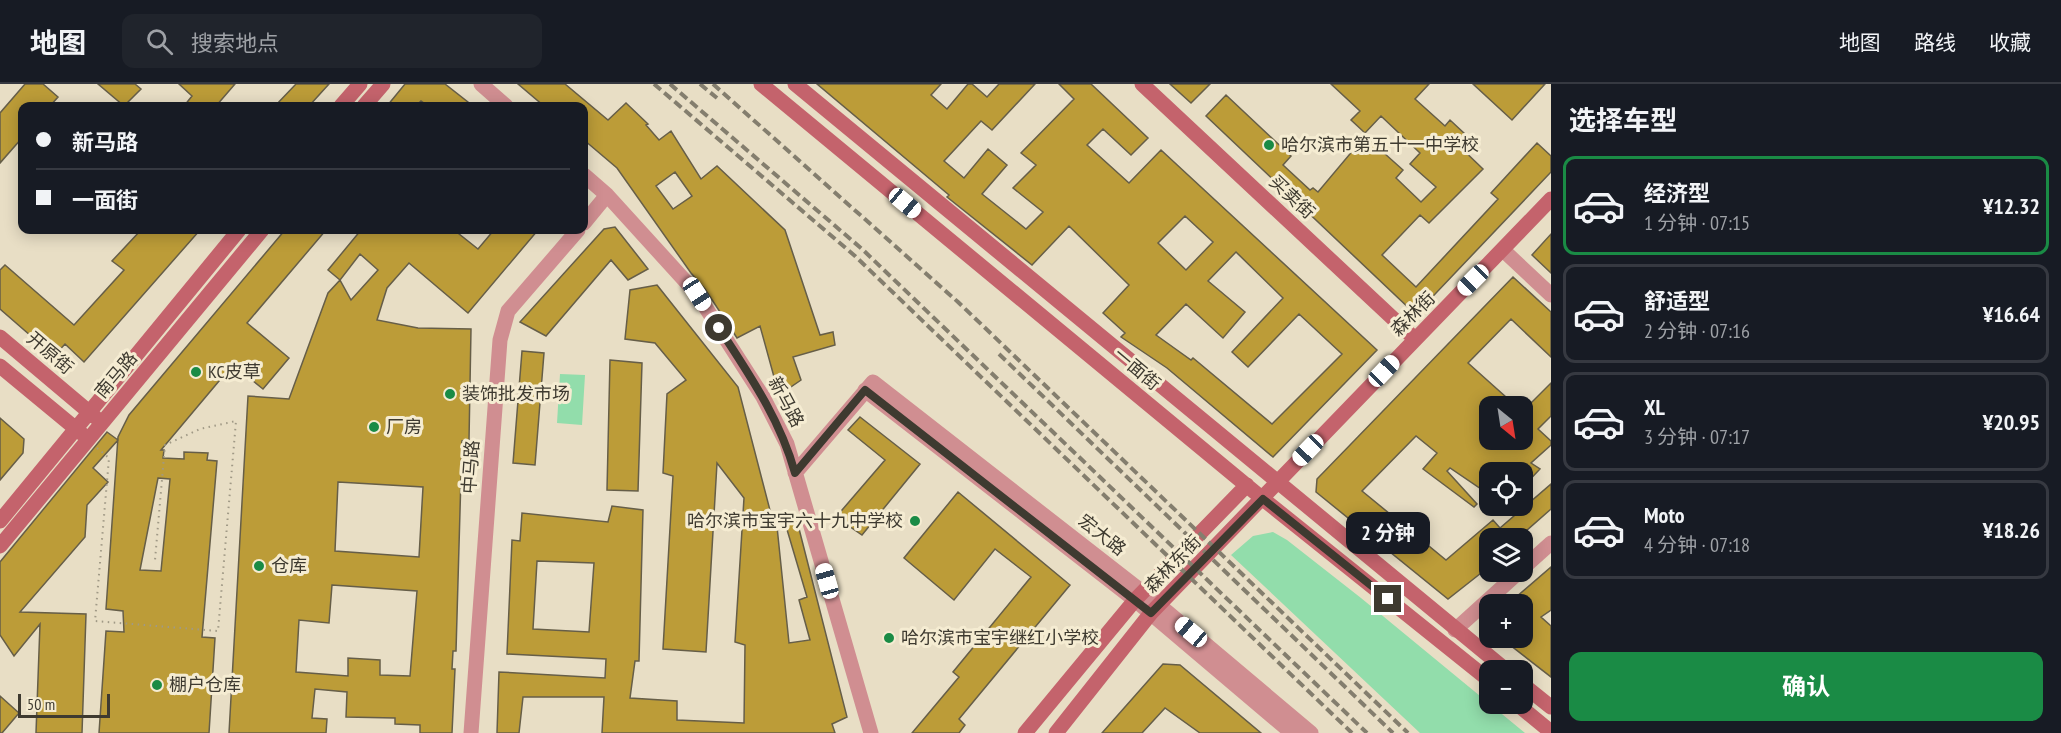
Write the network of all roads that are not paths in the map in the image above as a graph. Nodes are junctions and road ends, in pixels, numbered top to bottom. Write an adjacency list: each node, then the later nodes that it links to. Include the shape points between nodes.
1 (360, 84): 7 (main road)
2 (383, 84): 8 (main road)
3 (481, 84): 9 (street)
4 (761, 84): 28 (main road, 一面街)
5 (795, 84): 27 (main road, 一面街)
6 (1142, 84): 20 (main road, 买卖街)
7 (344, 102)
8 (367, 102)
9 (501, 102)
10 (588, 178): 11 (street, 新马路)
11 (607, 195): 13 (street); 26 (street, 新马路, via 697,294 763,397 787,444)
12 (1551, 199): 17 (main road, 森林街)
13 (588, 218)
14 (236, 234): 22 (main road, 南马路)
15 (259, 234): 23 (main road, 南马路)
16 (575, 234): 44 (street, 中马路, via 508,311 500,340)
17 (1503, 250): 18 (street); 20 (main road, 森林街)
18 (1551, 295)
19 (0, 337): 22 (main road, 开原街)
20 (1415, 339): 27 (main road, 森林街)
21 (0, 366): 24 (main road)
22 (88, 411): 23 (main road, 开原街); 24 (main road, 南马路)
23 (102, 423): 25 (main road, 南马路)
24 (75, 428): 25 (main road); 30 (main road, 南马路)
25 (88, 440): 32 (main road, 南马路)
26 (795, 473): 35 (street, 宏大路, via 873,382); 45 (street, 新马路)
27 (1277, 482): 29 (main road, 森林东街); 37 (main road, 一面街)
28 (1247, 485): 29 (main road, 一面街); 35 (main road, 森林东街)
29 (1263, 499): 36 (main road, 森林东街); 39 (main road, 一面街)
30 (0, 521)
31 (1551, 543): 33 (street)
32 (0, 546)
33 (1533, 559)
34 (1508, 582): 37 (street)
35 (1139, 596): 36 (street, 宏大路); 46 (main road, 森林东街)
36 (1155, 609): 47 (main road, 森林东街); 48 (street, 宏大路); 49 (street, 宏大路)
37 (1455, 630): 38 (main road, 一面街)
38 (1493, 660)
39 (1479, 672)
40 (1533, 692): 41 (main road)
41 (1551, 706)
42 (1529, 714): 43 (main road)
43 (1551, 732)
44 (471, 733)
45 (871, 733)
46 (1025, 733)
47 (1056, 733)
48 (1292, 733)
49 (1311, 733)

